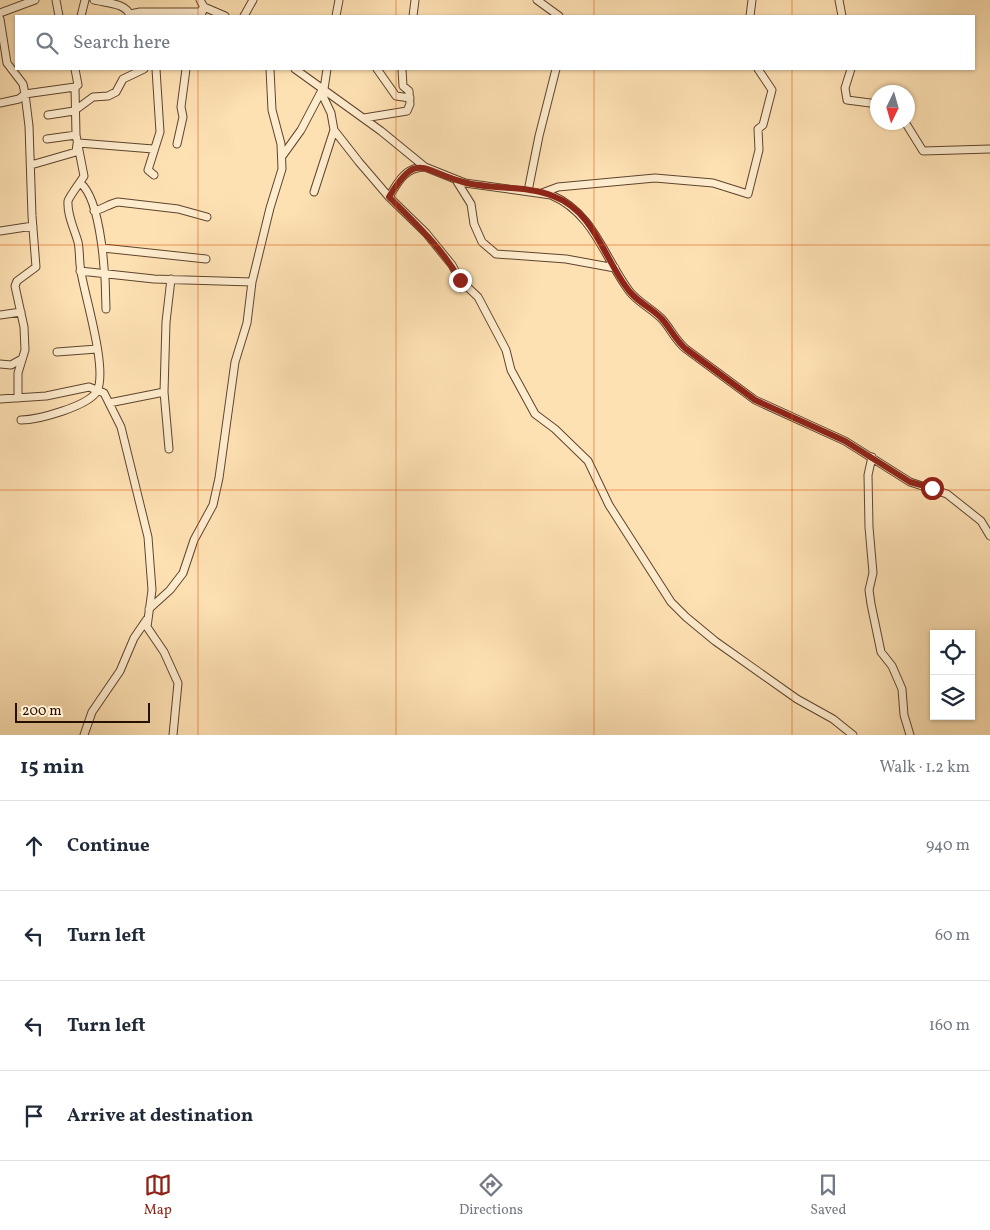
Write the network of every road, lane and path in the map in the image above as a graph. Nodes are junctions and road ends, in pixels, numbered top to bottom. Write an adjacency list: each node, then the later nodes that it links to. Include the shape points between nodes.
1 (35, 0): 13 (street)
2 (56, 0): 14 (street)
3 (85, 0): 15 (street)
4 (94, 0): 11 (street)
5 (253, 0): 18 (street)
6 (339, 0): 19 (street)
7 (415, 0): 20 (street)
8 (537, 0): 21 (street)
9 (752, 0): 22 (street)
10 (839, 0): 23 (street)
11 (111, 2): 16 (street, via 121,5)
12 (202, 3): 16 (street, via 200,12 140,12); 17 (street)
13 (0, 13)
14 (59, 15)
15 (81, 15)
16 (130, 15)
17 (223, 15)
18 (245, 15)
19 (336, 15)
20 (413, 15)
21 (557, 15)
22 (750, 15)
23 (842, 15)
24 (0, 19): 39 (street, via 7,63 23,84)
25 (75, 70): 37 (street, via 78,85)
26 (142, 70): 43 (street, via 123,79 119,91 93,97)
27 (156, 70): 51 (street, via 160,132)
28 (186, 70): 50 (street, via 181,107 183,117)
29 (270, 70): 53 (street, via 272,110)
30 (296, 70): 38 (street)
31 (327, 70): 38 (street)
32 (378, 70): 40 (street, via 396,96)
33 (402, 70): 40 (street, via 403,86)
34 (556, 70): 59 (street)
35 (759, 70): 61 (street, via 772,90 763,125 758,129 759,150 748,194 713,183 655,178 558,187)
36 (851, 70): 42 (street, via 844,88 847,100)
37 (75, 87): 39 (street); 43 (street)
38 (323, 91): 45 (street); 46 (street); 53 (street)
39 (25, 94): 41 (street, via 20,99); 54 (street)
40 (410, 95): 45 (street, via 407,111)
41 (0, 103)
42 (870, 103)
43 (74, 111): 44 (street); 49 (street)
44 (48, 115)
45 (364, 118): 55 (street)
46 (334, 130): 60 (street); 62 (street)
47 (909, 130): 52 (street, via 923,151)
48 (47, 139): 49 (street)
49 (77, 140): 51 (street); 54 (street, via 76,152); 58 (street, via 84,176)
50 (177, 144)
51 (153, 149): 56 (street, via 148,170)
52 (990, 149)
53 (283, 155): 73 (street)
54 (31, 165): 65 (street)
55 (425, 167): 57 (street); 62 (street, via 416,167 402,176)
56 (154, 175)
57 (456, 180): 59 (street); 69 (street, via 471,204 474,224 482,242 496,254 566,259)
58 (80, 183): 63 (street); 70 (street, via 68,199 78,242)
59 (528, 191): 61 (street)
60 (314, 192)
61 (542, 194): 69 (street, via 556,196 579,213)
62 (389, 197): 94 (street, via 426,233 460,280 478,297 535,414 588,460 609,505 671,602 715,640)
63 (94, 211): 64 (street, via 124,203 178,209); 67 (street)
64 (207, 217)
65 (32, 226): 66 (street); 75 (street, via 36,266 14,286)
66 (0, 231)
67 (103, 248): 68 (street); 71 (street)
68 (206, 259)
69 (616, 268): 88 (street, via 631,293 662,318 677,341 755,400 845,441)
70 (80, 271): 71 (street); 77 (street)
71 (106, 273): 72 (street, via 119,277); 74 (street)
72 (171, 279): 73 (street); 82 (street)
73 (252, 282): 90 (street, via 248,323 235,362 213,505 194,540 183,573)
74 (106, 309)
75 (20, 312): 76 (street); 79 (street, via 25,350)
76 (0, 314)
77 (97, 349): 78 (street); 81 (street, via 100,368)
78 (58, 352)
79 (20, 360): 80 (street, via 11,365); 83 (street)
80 (0, 364)
81 (97, 391): 83 (street, via 89,387); 85 (street, via 104,393); 86 (street, via 88,401 58,413 35,420)
82 (164, 392): 85 (street); 87 (street)
83 (18, 398): 84 (street)
84 (0, 399)
85 (109, 403): 90 (street, via 121,427 148,537 152,590)
86 (21, 420)
87 (170, 449)
88 (872, 457): 89 (street, via 910,482 942,492 964,506 981,521); 95 (street, via 868,475 873,572 870,604 881,652 892,666 902,689)
89 (990, 536)
90 (149, 609): 91 (street)
91 (147, 619): 92 (street, via 134,638 120,671 92,712); 93 (street, via 148,628 164,652 178,683)
92 (84, 735)
93 (174, 735)
94 (853, 735)
95 (910, 735)

